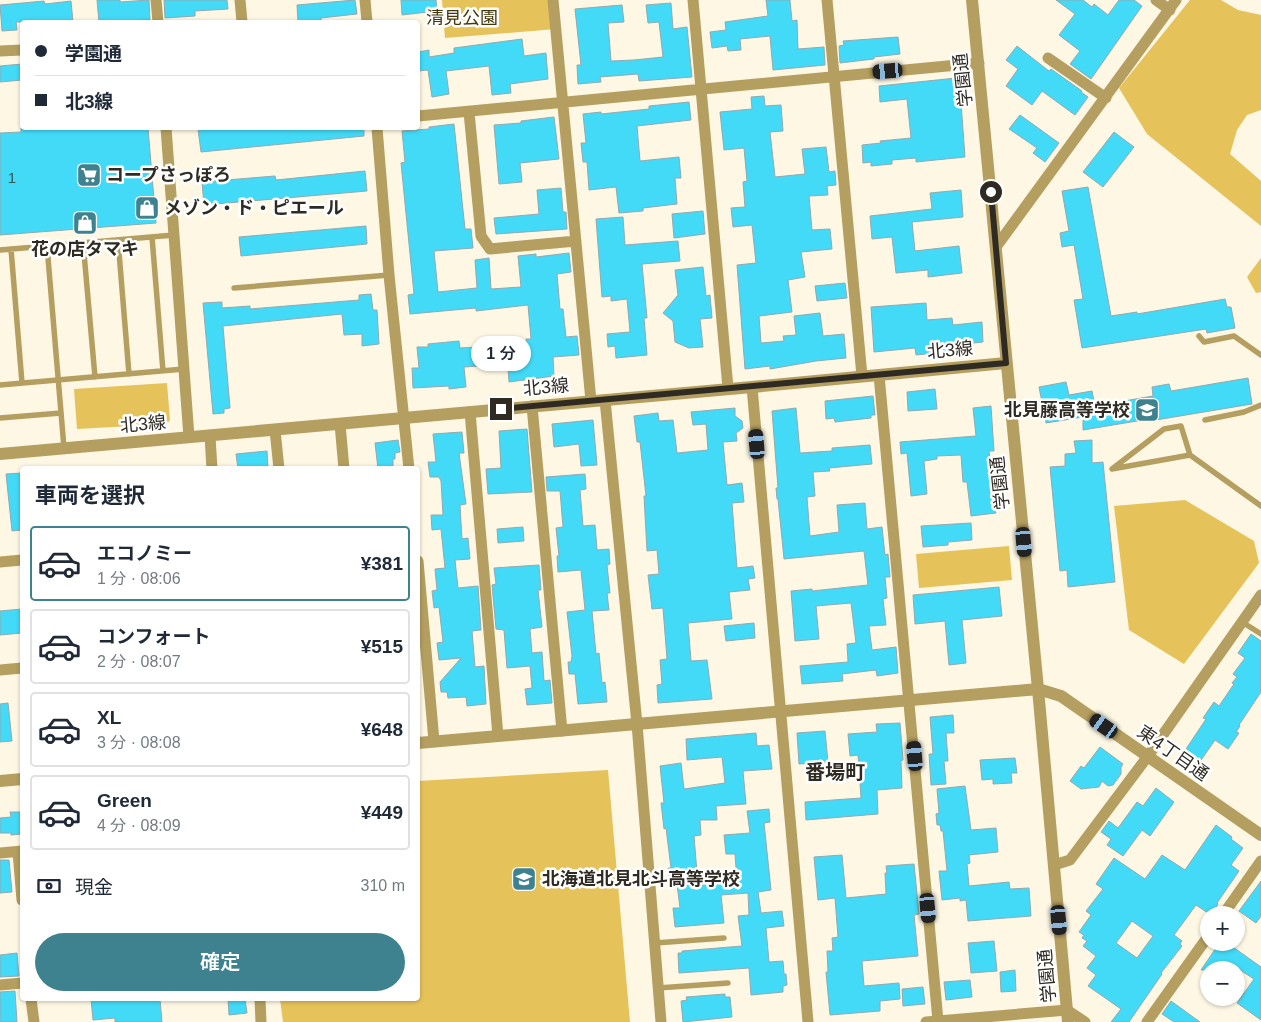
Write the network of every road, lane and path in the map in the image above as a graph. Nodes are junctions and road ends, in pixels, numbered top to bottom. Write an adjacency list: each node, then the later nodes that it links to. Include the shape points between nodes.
1 (156, 0): 10 (street)
2 (240, 0): 11 (street)
3 (365, 0): 12 (street)
4 (553, 0): 20 (street)
5 (693, 0): 18 (street)
6 (827, 0): 17 (street)
7 (972, 0): 16 (street, 学園通)
8 (1156, 0): 9 (street)
9 (1173, 5): 19 (street)
10 (158, 20)
11 (242, 20)
12 (367, 20)
13 (20, 50): 14 (street)
14 (0, 52)
15 (1048, 58): 19 (street)
16 (979, 63): 17 (street); 31 (street, 学園通)
17 (834, 76): 18 (street); 43 (street)
18 (701, 89): 20 (street); 49 (street)
19 (1106, 98): 31 (street)
20 (562, 104): 21 (street); 28 (street)
21 (469, 112): 22 (street); 28 (street, via 481,236 490,250)
22 (420, 116)
23 (166, 130): 25 (street)
24 (377, 130): 34 (street)
25 (174, 235): 26 (lane); 39 (street)
26 (152, 237): 27 (lane); 40 (lane)
27 (118, 240): 29 (lane); 41 (lane)
28 (576, 241): 51 (street)
29 (83, 242): 30 (lane); 44 (lane)
30 (47, 246): 32 (lane); 45 (lane)
31 (996, 247): 38 (street, 学園通)
32 (11, 249): 33 (lane); 46 (lane)
33 (0, 250)
34 (389, 274): 35 (lane); 57 (street)
35 (234, 288)
36 (1199, 336): 37 (lane, via 1204,342 1234,336)
37 (1261, 355)
38 (1006, 363): 42 (street, 北3線); 79 (street, 学園通)
39 (184, 370): 40 (lane); 62 (street)
40 (163, 371): 41 (lane)
41 (129, 374): 44 (lane)
42 (879, 374): 43 (street, 北3線); 80 (street)
43 (862, 376): 48 (street, 北3線)
44 (95, 377): 45 (lane)
45 (59, 380): 46 (lane); 55 (lane)
46 (22, 383): 47 (lane)
47 (0, 385)
48 (752, 387): 49 (street, 北3線); 81 (street)
49 (728, 388): 50 (street, 北3線)
50 (605, 400): 51 (street, 北3線); 82 (street)
51 (591, 401): 53 (street, 北3線)
52 (1261, 405): 58 (lane)
53 (532, 406): 54 (street, 北3線); 83 (street)
54 (470, 412): 57 (street, 北3線); 84 (street)
55 (61, 413): 56 (lane); 63 (lane)
56 (0, 418)
57 (404, 418): 59 (street, 北3線); 69 (street)
58 (1205, 420)
59 (340, 424): 60 (street, 北3線); 68 (street)
60 (275, 430): 61 (street, 北3線); 67 (street)
61 (210, 436): 62 (street, 北3線); 66 (street)
62 (189, 437): 63 (street, 北3線)
63 (64, 448): 64 (street, 北3線)
64 (0, 454)
65 (1190, 455): 65 (lane, via 1141,464 1112,469 1164,429 1181,426); 70 (lane)
66 (212, 466)
67 (278, 466)
68 (344, 466)
69 (409, 466)
70 (1261, 506)
71 (20, 560): 72 (street)
72 (0, 562)
73 (420, 584): 85 (street)
74 (1261, 595): 75 (street)
75 (1242, 622): 76 (lane); 87 (street)
76 (1261, 634)
77 (20, 668): 78 (street)
78 (0, 670)
79 (1038, 689): 80 (street); 87 (street, 東4丁目通, via 1061,696); 94 (street, 学園通)
80 (910, 700): 81 (street); 106 (street)
81 (781, 711): 82 (street); 110 (street)
82 (637, 724): 83 (street); 97 (street)
83 (562, 731): 84 (street)
84 (498, 736): 85 (street)
85 (434, 741): 86 (street)
86 (420, 742)
87 (1148, 756): 90 (street, 東4丁目通); 94 (street, via 1070,860)
88 (20, 778): 89 (street)
89 (0, 781)
90 (1261, 835)
91 (20, 851): 92 (street)
92 (0, 853)
93 (1261, 861): 95 (street)
94 (1054, 865): 105 (street, 学園通)
95 (1229, 906)
96 (724, 938): 97 (lane)
97 (655, 943): 102 (street)
98 (1200, 948): 113 (street)
99 (20, 983): 101 (street)
100 (728, 983): 102 (lane)
101 (0, 985)
102 (658, 988): 109 (street)
103 (32, 1001): 107 (street)
104 (260, 1001): 108 (street)
105 (1068, 1016): 106 (street); 112 (street)
106 (938, 1021): 111 (street)
107 (34, 1022)
108 (261, 1022)
109 (661, 1022)
110 (808, 1022)
111 (926, 1022)
112 (1085, 1022)
113 (1147, 1022)

